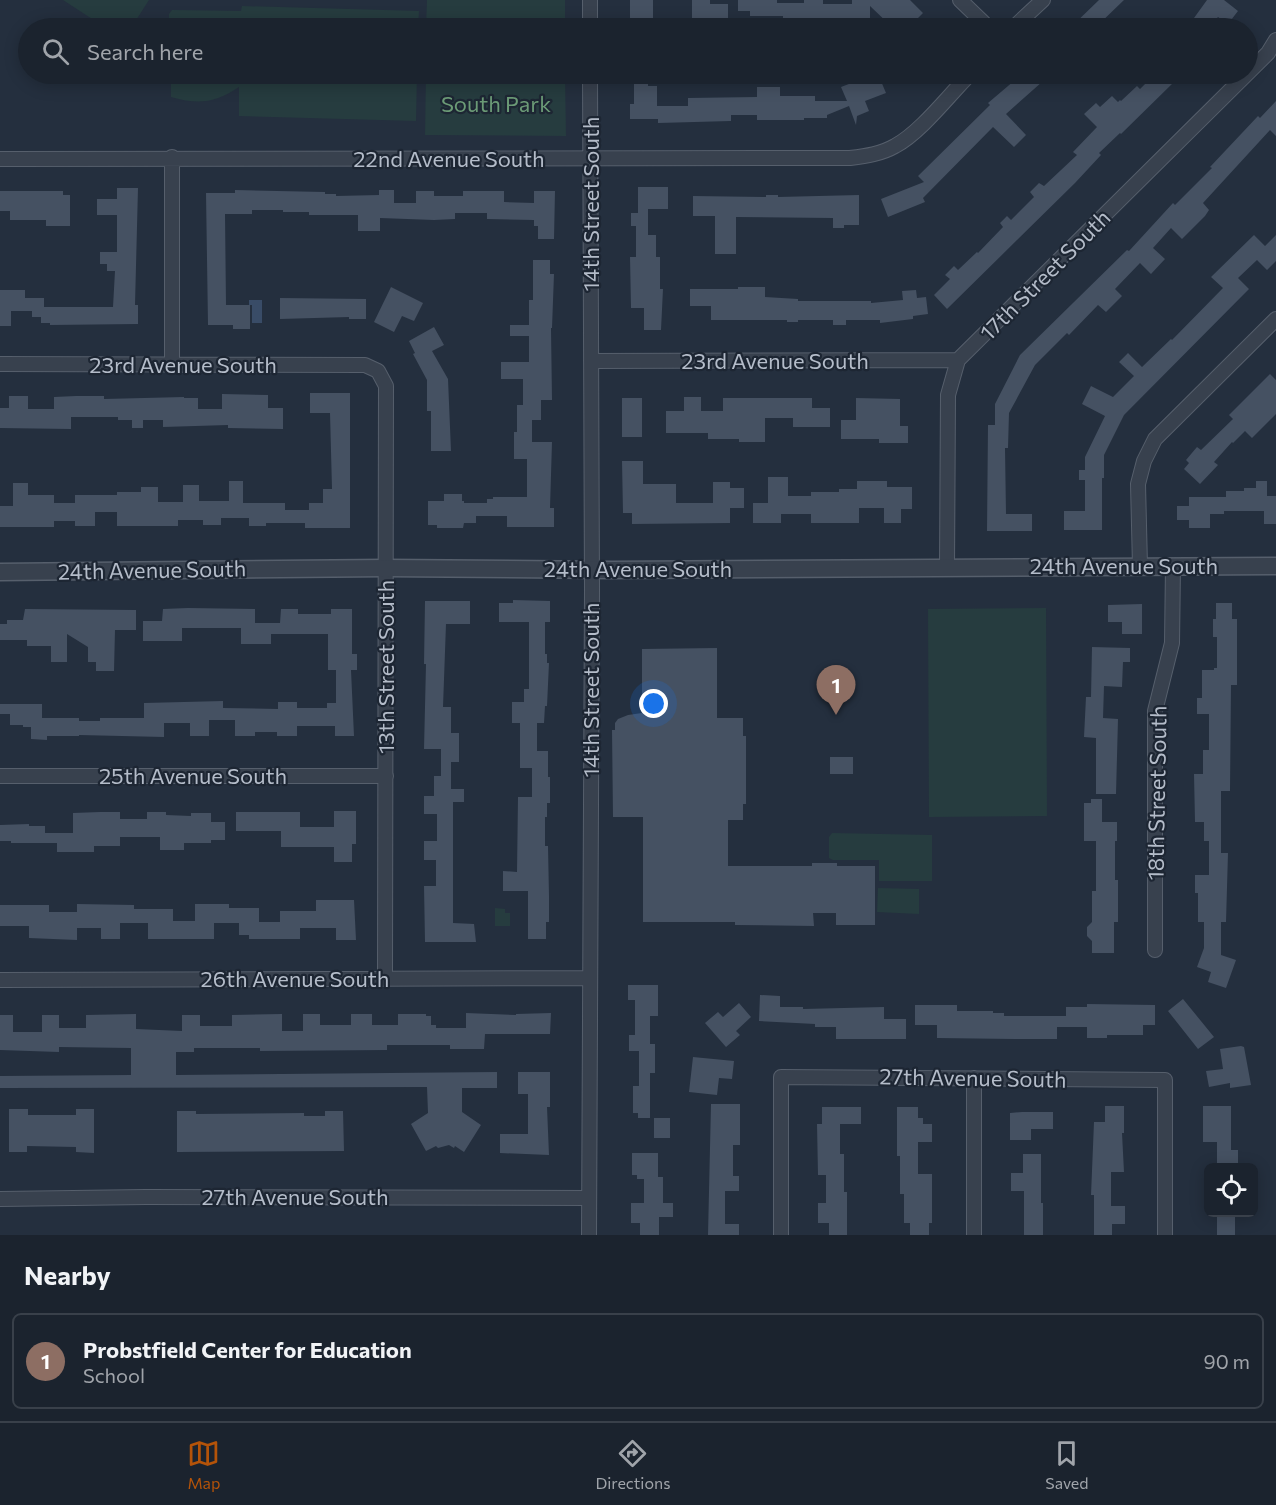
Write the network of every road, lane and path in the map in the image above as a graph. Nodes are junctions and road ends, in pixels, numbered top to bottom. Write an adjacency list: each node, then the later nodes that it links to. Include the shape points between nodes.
1 (590, 0): 4 (street)
2 (960, 0): 5 (street)
3 (1043, 0): 6 (street)
4 (590, 18)
5 (979, 18)
6 (1024, 18)
7 (1276, 40): 8 (street, 17th Street South)
8 (1258, 63)
9 (590, 84): 14 (street, 14th Street South)
10 (960, 84): 14 (street, 22nd Avenue South, via 912,134 875,155)
11 (1237, 84): 16 (street, 17th Street South)
12 (172, 157): 13 (street, 22nd Avenue South); 14 (street, 22nd Avenue South); 19 (street)
13 (0, 159)
14 (590, 159): 17 (street, 14th Street South)
15 (1276, 319): 21 (street, via 1155,439 1138,484)
16 (958, 360): 17 (street, 23rd Avenue South); 24 (street, 17th Street South, via 948,395)
17 (591, 361): 26 (street, 14th Street South)
18 (0, 364): 19 (street, 23rd Avenue South)
19 (172, 365): 20 (street, 23rd Avenue South)
20 (365, 365): 25 (street, 13th Street South, via 378,371 386,386)
21 (1140, 566): 22 (street, 24th Avenue South); 24 (street, 24th Avenue South)
22 (1173, 566): 23 (street, 24th Avenue South); 30 (street, 18th Street South, via 1172,643 1155,711)
23 (1276, 566)
24 (947, 567): 26 (street, 24th Avenue South)
25 (386, 568): 26 (street, 24th Avenue South); 27 (street, 24th Avenue South); 29 (street, 13th Street South)
26 (592, 570): 32 (street, 14th Street South)
27 (0, 572)
28 (0, 776): 29 (street, 25th Avenue South)
29 (386, 776): 31 (street, 13th Street South)
30 (1155, 950)
31 (385, 978): 32 (street, 26th Avenue South); 33 (street, 26th Avenue South)
32 (590, 978): 35 (street, 14th Street South)
33 (0, 980)
34 (974, 1078): 38 (street, 27th Avenue South, via 781,1077); 39 (street); 40 (street, 27th Avenue South, via 1165,1080)
35 (590, 1198): 36 (street, 27th Avenue South); 37 (street, 14th Street South)
36 (0, 1199)
37 (589, 1235)
38 (781, 1235)
39 (974, 1235)
40 (1165, 1235)

